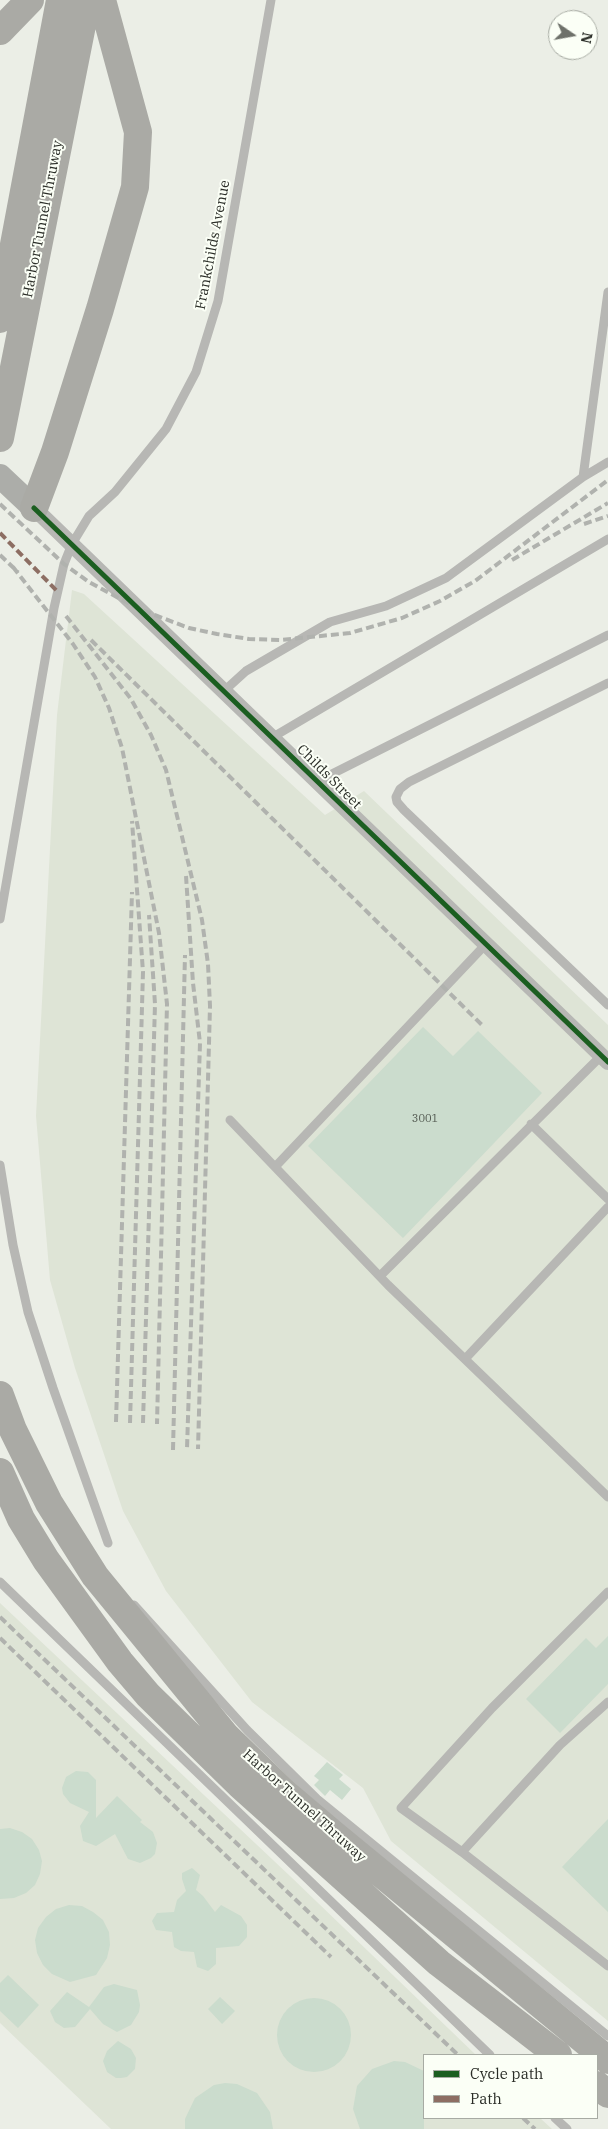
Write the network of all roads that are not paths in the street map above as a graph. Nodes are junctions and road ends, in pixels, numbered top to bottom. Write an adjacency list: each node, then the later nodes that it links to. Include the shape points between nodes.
1 (30, 0): 6 (highway)
2 (60, 0): 8 (highway, Harbor Tunnel Thruway)
3 (87, 0): 9 (highway, Harbor Tunnel Thruway)
4 (102, 0): 13 (highway, via 138,132 135,187 55,452)
5 (270, 0): 15 (lane, Frankchilds Avenue, via 218,301 196,372 166,429 115,492 89,516)
6 (0, 31)
7 (608, 292): 12 (lane)
8 (0, 319)
9 (0, 438)
10 (608, 462): 12 (lane)
11 (0, 476): 13 (main road, Childs Street)
12 (583, 477): 18 (lane, via 446,578 386,606 330,622 246,671)
13 (34, 508): 15 (street, Childs Street)
14 (608, 539): 19 (lane)
15 (72, 544): 18 (street, Childs Street); 21 (lane, Frankchilds Avenue, via 54,608)
16 (608, 635): 20 (lane)
17 (608, 683): 23 (lane, via 408,782 396,797 404,810)
18 (224, 690): 19 (street, Childs Street)
19 (273, 737): 20 (street, Childs Street)
20 (316, 782): 22 (street, Childs Street)
21 (0, 919)
22 (486, 944): 24 (street, Childs Street); 28 (lane)
23 (608, 1005)
24 (604, 1059): 26 (lane)
25 (230, 1120): 28 (lane)
26 (531, 1124): 29 (lane); 31 (lane)
27 (0, 1165): 36 (lane, via 28,1312)
28 (275, 1167): 31 (lane)
29 (608, 1199)
30 (608, 1206): 32 (lane)
31 (380, 1276): 32 (lane)
32 (465, 1359): 35 (lane)
33 (0, 1395): 37 (highway, Harbor Tunnel Thruway, via 13,1430 49,1502)
34 (0, 1472): 43 (highway, Harbor Tunnel Thruway, via 21,1519 46,1560 120,1662 174,1722)
35 (608, 1497)
36 (108, 1543)
37 (83, 1556): 39 (lane); 43 (highway, Harbor Tunnel Thruway, via 113,1600 226,1736)
38 (0, 1582): 43 (lane)
39 (119, 1590)
40 (608, 1592): 44 (lane, via 492,1708 401,1808)
41 (126, 1597): 43 (lane, via 148,1617 247,1730)
42 (608, 1702): 44 (lane, via 560,1744)
43 (256, 1790): 46 (lane, via 317,1799); 47 (lane); 48 (highway, Harbor Tunnel Thruway, via 438,1963); 49 (highway, Harbor Tunnel Thruway, via 333,1834)
44 (462, 1852): 45 (lane)
45 (608, 1966)
46 (608, 2036)
47 (489, 2054)
48 (557, 2054)
49 (608, 2060)
50 (598, 2086): 51 (highway)
51 (608, 2094)
52 (556, 2119): 53 (lane)
53 (567, 2129)

